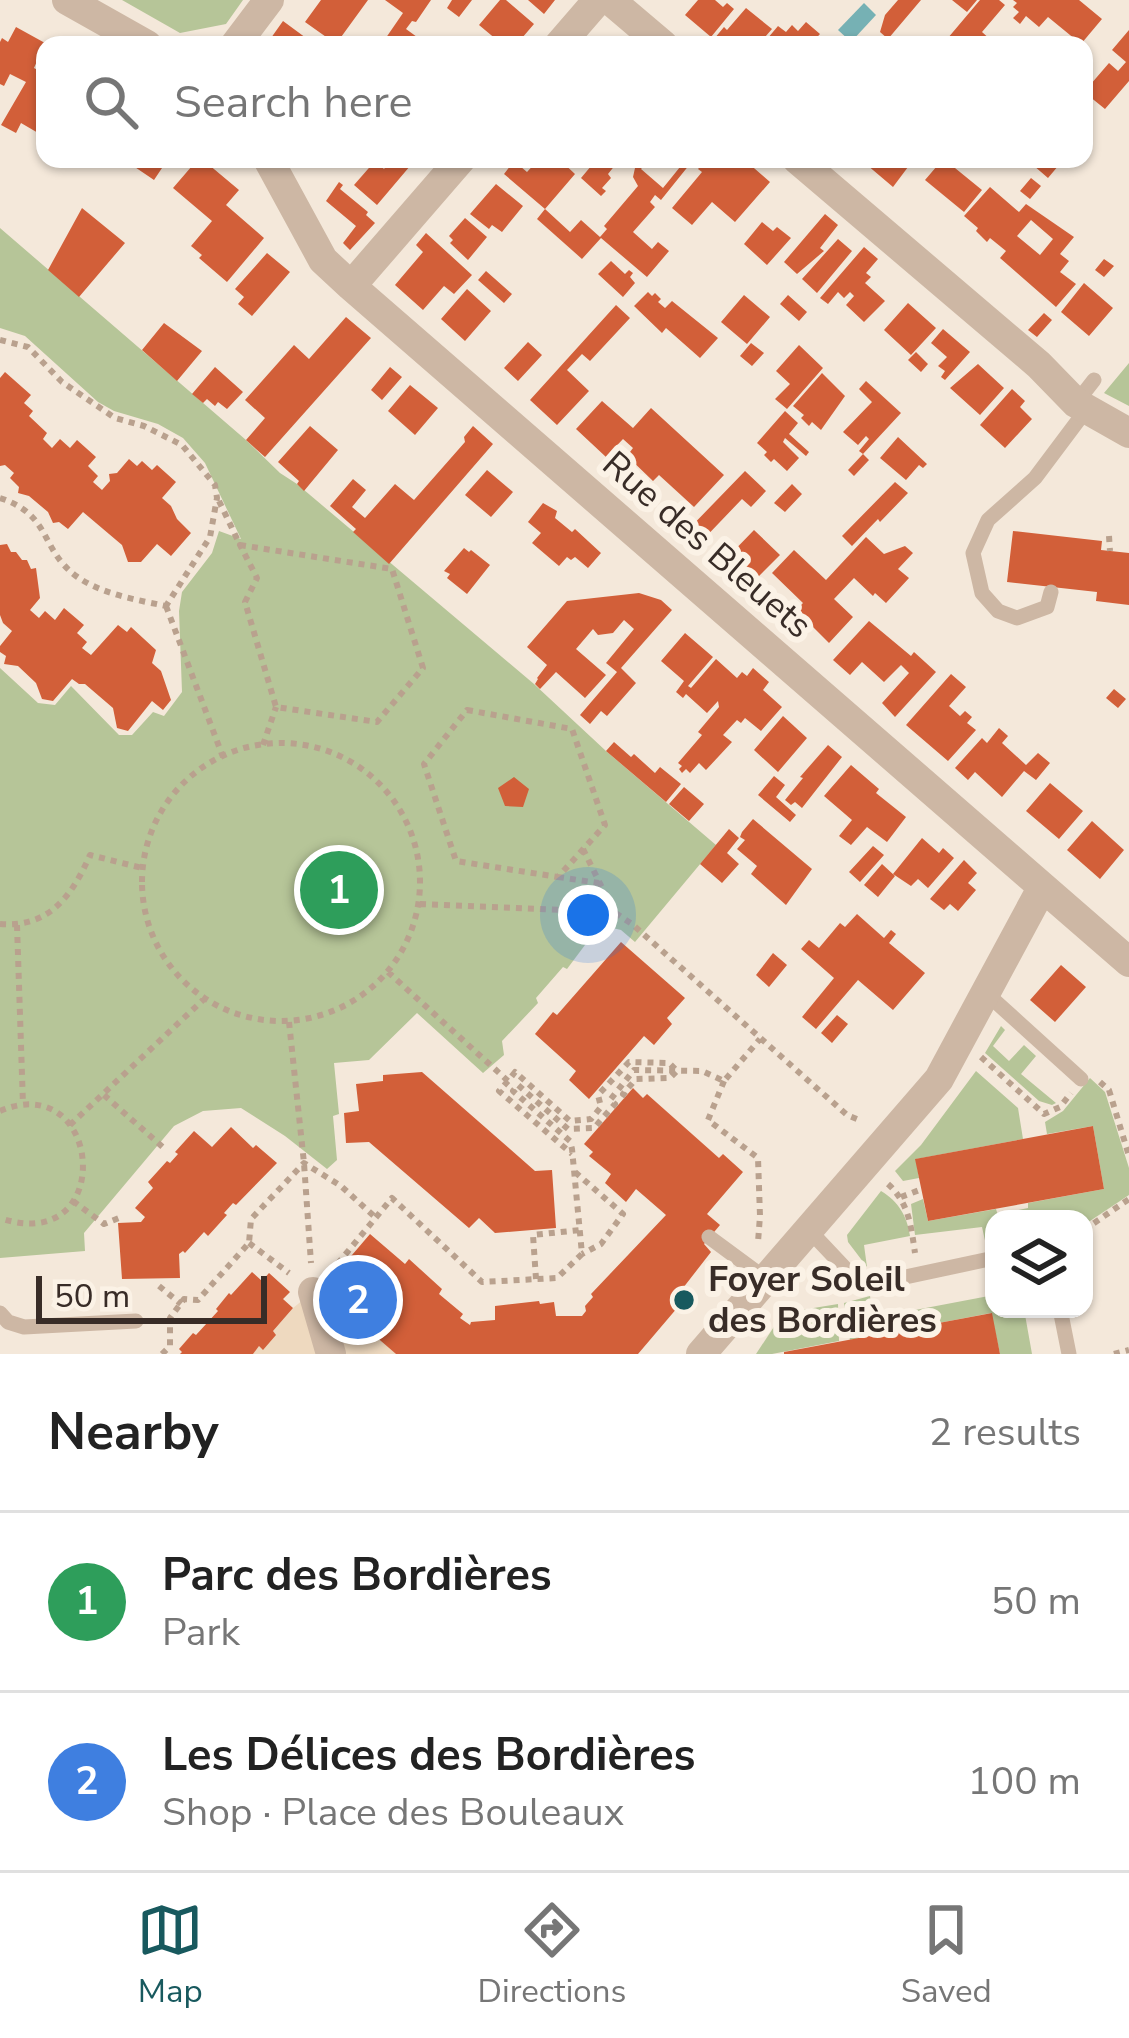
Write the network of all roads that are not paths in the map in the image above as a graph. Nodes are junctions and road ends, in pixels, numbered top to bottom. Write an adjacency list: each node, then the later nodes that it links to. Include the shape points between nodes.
1 (67, 0): 5 (street)
2 (269, 0): 6 (street)
3 (598, 0): 7 (street)
4 (610, 0): 8 (street)
5 (132, 36)
6 (242, 36)
7 (567, 36)
8 (652, 36)
9 (273, 168): 12 (street, Rue des Bleuets, via 323,260)
10 (452, 168): 12 (street)
11 (808, 168): 13 (street)
12 (351, 286): 16 (street, Rue des Bleuets)
13 (1085, 398): 14 (street); 15 (lane, via 1035,478 988,520 973,553 982,592 998,611 1017,618 1047,607)
14 (1129, 433)
15 (1051, 592)
16 (1042, 889): 17 (street, Rue des Bleuets); 18 (street)
17 (1129, 962)
18 (986, 993): 19 (lane); 20 (street, via 939,1079)
19 (1076, 1086)
20 (808, 1229): 22 (lane, via 868,1285); 23 (street)
21 (710, 1238): 23 (lane)
22 (985, 1260)
23 (766, 1279): 29 (street)
24 (314, 1292): 28 (street)
25 (0, 1313): 27 (lane, via 24,1327)
26 (1062, 1318): 30 (lane)
27 (136, 1321)
28 (331, 1354)
29 (701, 1354)
30 (1069, 1354)

